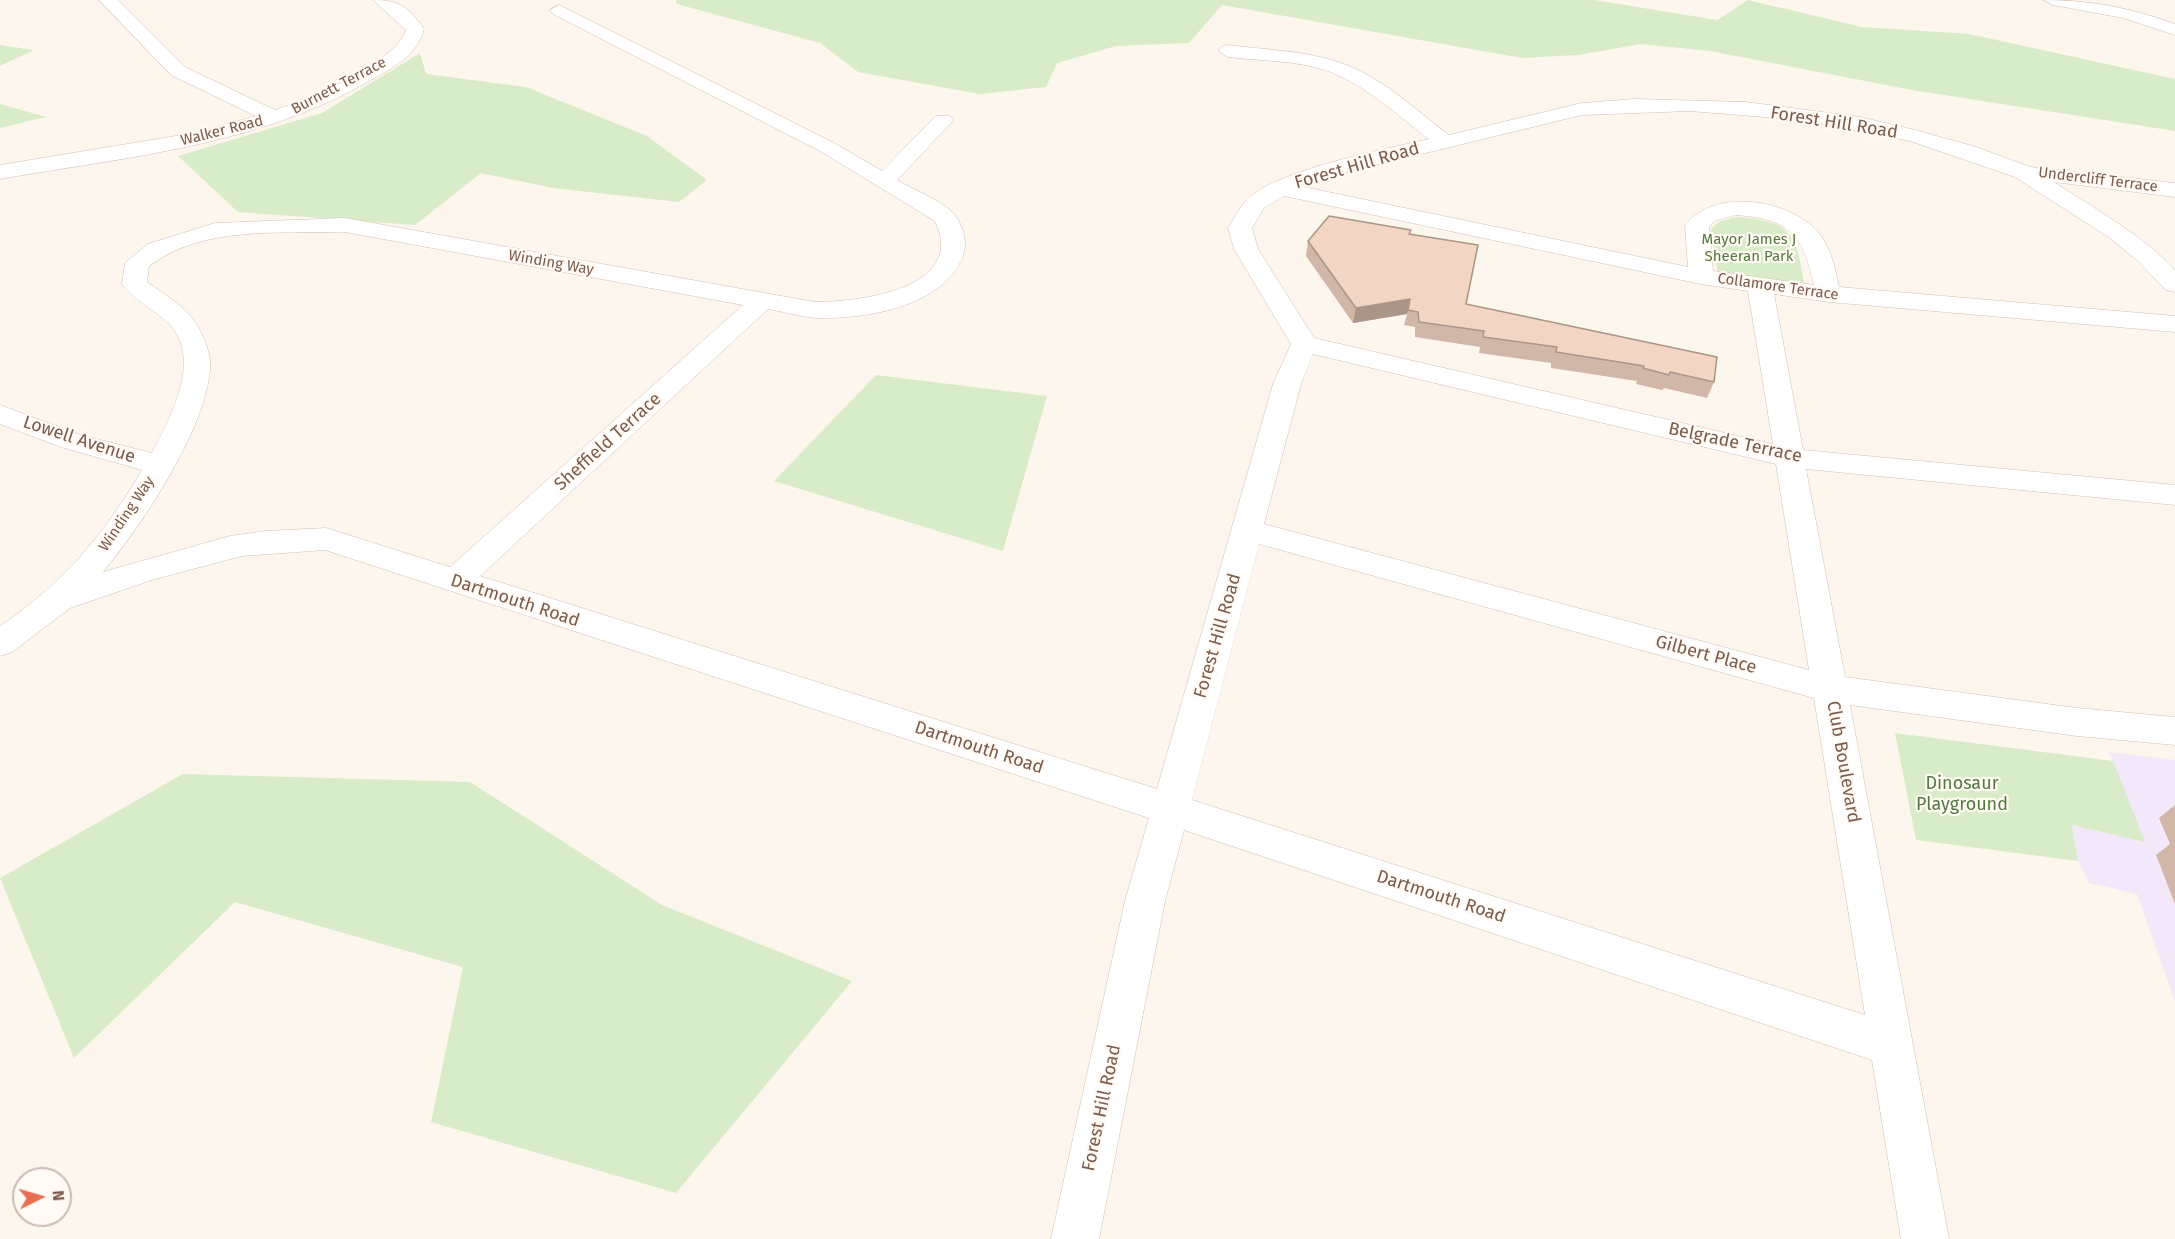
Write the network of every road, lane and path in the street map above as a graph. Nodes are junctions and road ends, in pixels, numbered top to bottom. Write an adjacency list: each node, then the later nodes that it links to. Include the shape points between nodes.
1 (108, 0): 7 (street, Walker Road, via 178,71)
2 (382, 0): 7 (street, Burnett Terrace, via 415,29 413,40 404,51 367,75)
3 (2053, 0): 5 (street, via 2127,13)
4 (559, 10): 12 (street, Winding Way, via 827,147)
5 (2175, 30)
6 (1228, 51): 9 (street, via 1331,65 1350,74)
7 (275, 118): 11 (street, Walker Road, via 209,138)
8 (943, 120): 12 (street)
9 (1446, 142): 10 (street, Forest Hill Road, via 1582,109 1666,102 1875,128); 13 (street, Forest Hill Road, via 1324,171)
10 (2020, 171): 14 (street, Undercliff Terrace); 16 (street, Forest Hill Road, via 2093,213 2152,260)
11 (0, 172)
12 (884, 181): 19 (street, Winding Way, via 944,217 952,228 954,252 936,277 900,297 852,309 815,310)
13 (1281, 189): 15 (street, Collamore Terrace); 21 (street, Forest Hill Road, via 1255,204 1240,228 1246,249)
14 (2175, 190)
15 (1701, 277): 17 (street, Collamore Terrace); 18 (street, via 1697,226 1701,218 1723,209 1757,211 1791,222 1812,239)
16 (2175, 285)
17 (1760, 286): 18 (street, Collamore Terrace); 23 (street, Club Boulevard)
18 (1829, 295): 20 (street, Collamore Terrace)
19 (762, 301): 24 (street, Winding Way, via 345,225 215,230 156,249 138,264 134,284 185,326 198,369 194,390); 27 (street, Sheffield Terrace)
20 (2175, 324)
21 (1304, 344): 23 (street, Belgrade Terrace); 26 (street, Forest Hill Road, via 1287,384)
22 (0, 414): 24 (street, Lowell Avenue, via 71,441)
23 (1791, 458): 25 (street, Belgrade Terrace); 30 (street, Club Boulevard)
24 (159, 465): 28 (street, Winding Way, via 136,505 86,572)
25 (2175, 495)
26 (1247, 530): 30 (street, Gilbert Place); 32 (street, Forest Hill Road)
27 (454, 582): 28 (street, Dartmouth Road, via 326,539 278,540 231,546 154,566); 32 (street, Dartmouth Road)
28 (59, 600): 29 (street, Winding Way)
29 (0, 643)
30 (1831, 689): 31 (street, Gilbert Place); 33 (street, Club Boulevard)
31 (2175, 731)
32 (1170, 809): 33 (street, Dartmouth Road); 34 (street, Forest Hill Road, via 1145,901)
33 (1892, 1045): 35 (street, Club Boulevard)
34 (1075, 1239)
35 (1925, 1239)

